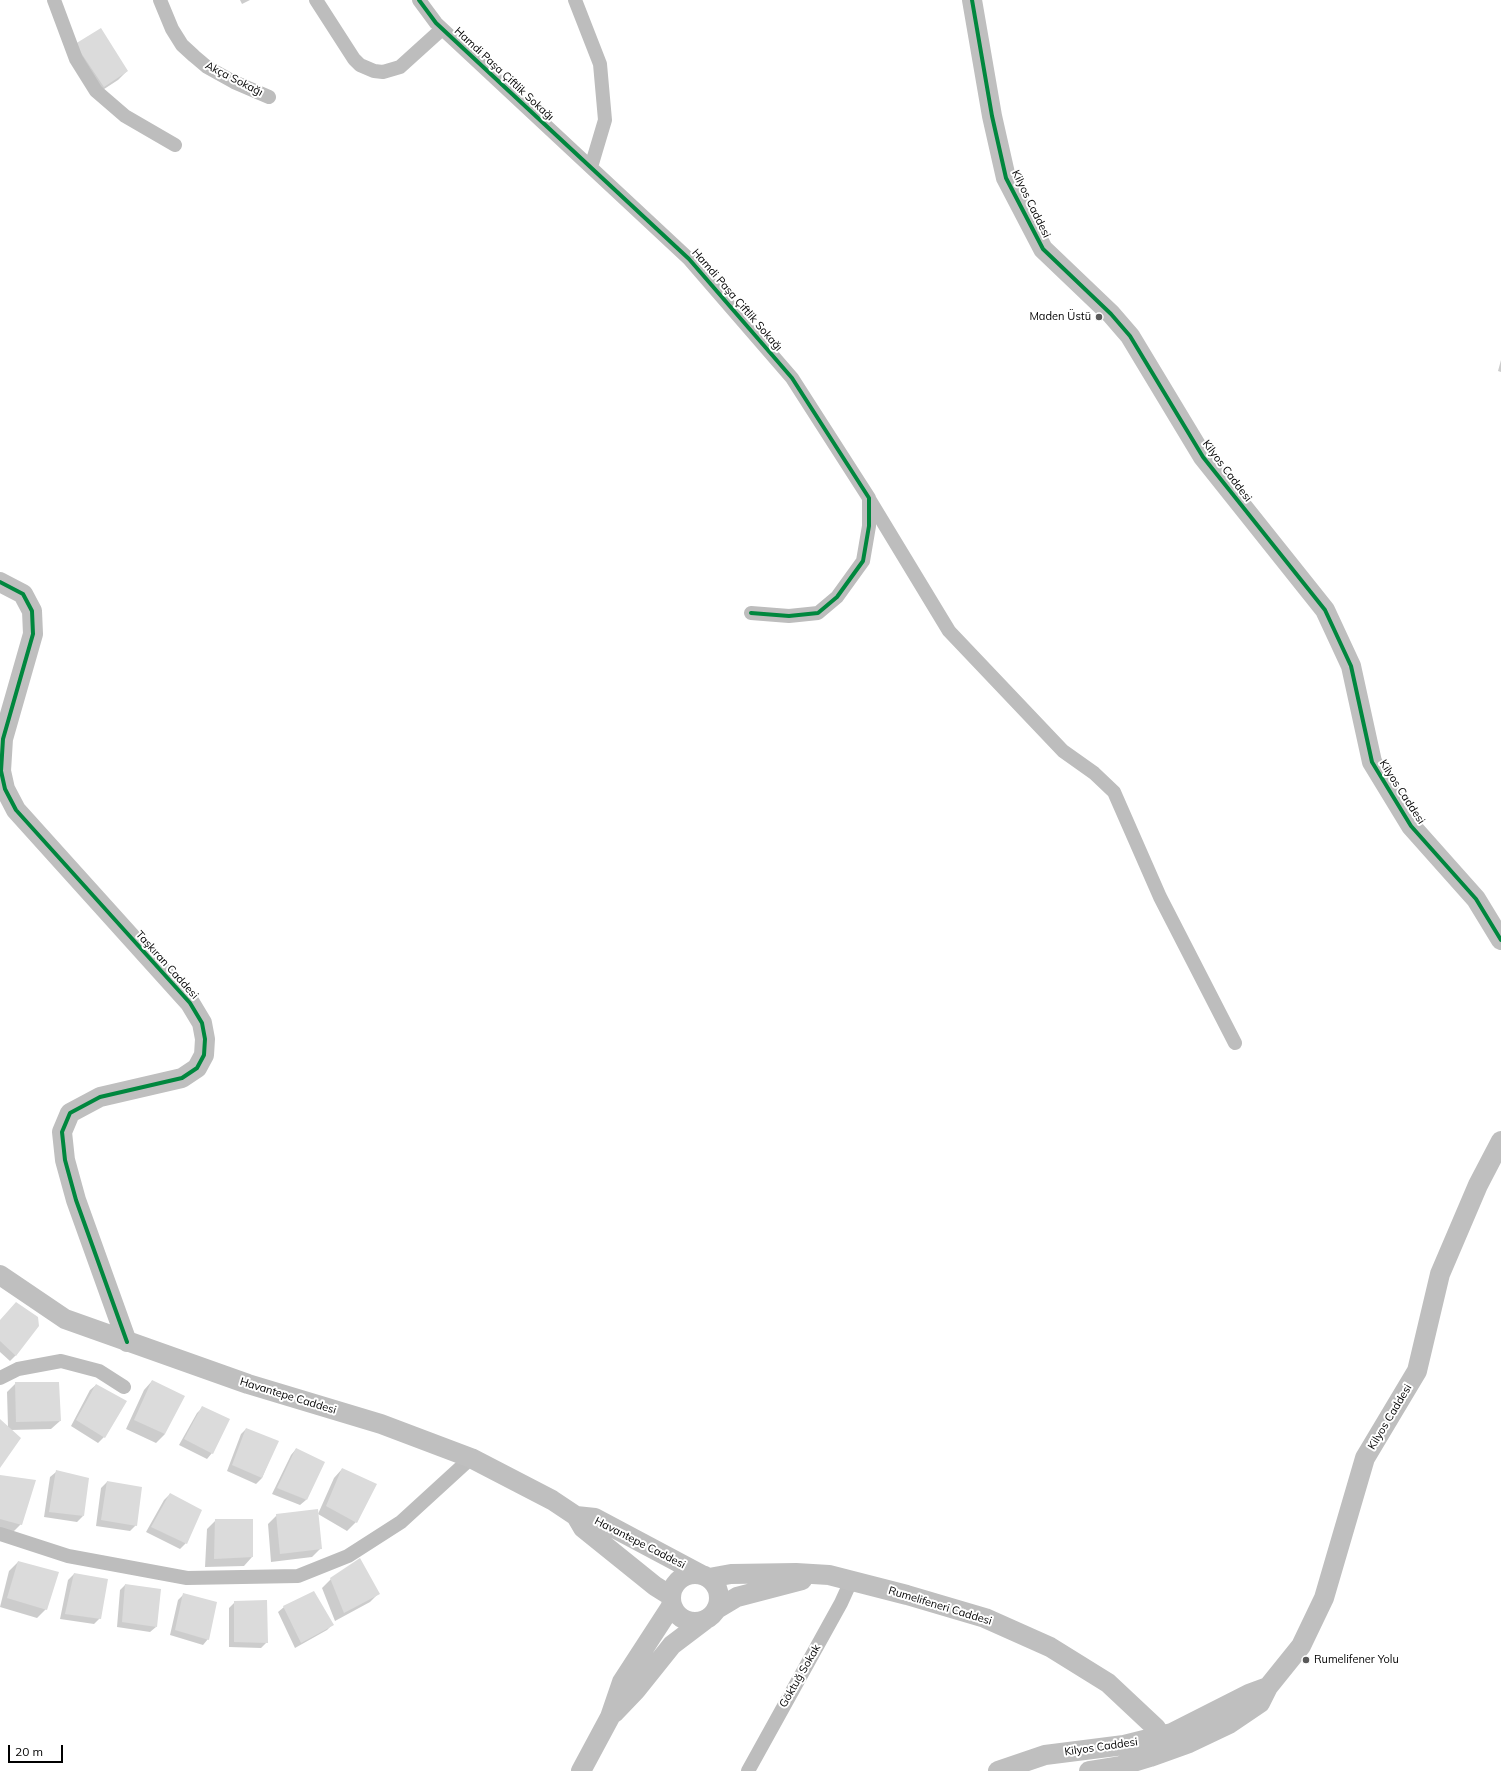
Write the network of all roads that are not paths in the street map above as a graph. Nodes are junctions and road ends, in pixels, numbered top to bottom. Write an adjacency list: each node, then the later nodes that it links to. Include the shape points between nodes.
1 (54, 0): 9 (street, via 76,59 96,91 124,116)
2 (160, 0): 8 (street, Akça Sokağı, via 172,29 194,56 207,67 234,82)
3 (316, 0): 7 (street, via 354,59 360,66 374,71 383,72 400,67)
4 (419, 0): 7 (street, Hamdi Paşa Çiftlik Sokağı)
5 (575, 0): 10 (street, via 600,64 605,120)
6 (972, 0): 14 (street, Kilyos Caddesi, via 992,116 1006,178 1043,249 1130,336 1202,457 1325,610 1351,666 1372,762 1411,826 1476,899)
7 (442, 28): 10 (street, Hamdi Paşa Çiftlik Sokağı)
8 (269, 97)
9 (175, 145)
10 (591, 167): 11 (street, Hamdi Paşa Çiftlik Sokağı, via 689,258 792,378)
11 (869, 498): 13 (street, via 869,526 863,561 837,597 818,613 789,616); 15 (street, Hamdi Paşa Çiftlik Sokağı, via 949,631 1063,751 1094,773 1114,792 1160,897)
12 (0, 582): 18 (street, Taşkıran Caddesi, via 23,594 32,611 33,634 3,739 1,771 5,789 16,810 190,1003 202,1023 205,1039 204,1055 197,1068 182,1078 100,1097 70,1113 62,1132 65,1160 76,1200)
13 (751, 613)
14 (1501, 940)
15 (1235, 1043)
16 (1501, 1141): 30 (street, Kilyos Caddesi, via 1478,1185 1440,1274 1417,1371 1365,1458 1324,1598 1301,1646 1268,1687 1172,1733)
17 (0, 1275): 18 (street, Havantepe Caddesi, via 65,1319)
18 (127, 1342): 21 (street, Havantepe Caddesi, via 248,1384 381,1424)
19 (0, 1378): 20 (street, via 18,1369 61,1361 99,1371)
20 (124, 1387)
21 (471, 1458): 22 (street, Havantepe Caddesi, via 552,1500); 23 (street, via 401,1522 348,1556 298,1576 187,1578 68,1556)
22 (576, 1516): 25 (street, Havantepe Caddesi, via 595,1518); 27 (street, Havantepe Caddesi, via 583,1528)
23 (0, 1534)
24 (811, 1575): 25 (street, Rumelifeneri Caddesi, via 796,1573); 26 (street, Rumelifeneri Caddesi, via 829,1575); 28 (street, Rumelifeneri Caddesi, via 798,1582 737,1597)
25 (706, 1576): 27 (street, via 693,1573 685,1576 673,1588); 28 (street, via 714,1582 719,1592 719,1603)
26 (851, 1581): 30 (street, Rumelifeneri Caddesi, via 985,1618 1050,1647 1108,1683 1156,1728); 32 (street, Göktuğ Sokak, via 842,1603)
27 (671, 1600): 28 (street, via 675,1612 689,1621); 29 (street, Rumelifeneri Caddesi, via 622,1682)
28 (711, 1614): 29 (street, Rumelifeneri Caddesi, via 672,1645 636,1690)
29 (610, 1717): 31 (street, Rumelifeneri Caddesi)
30 (1165, 1743): 33 (street, Kilyos Caddesi, via 1124,1745 1045,1755); 34 (street, Kilyos Caddesi, via 1120,1766)
31 (582, 1771)
32 (748, 1771)
33 (998, 1771)
34 (1089, 1771)

